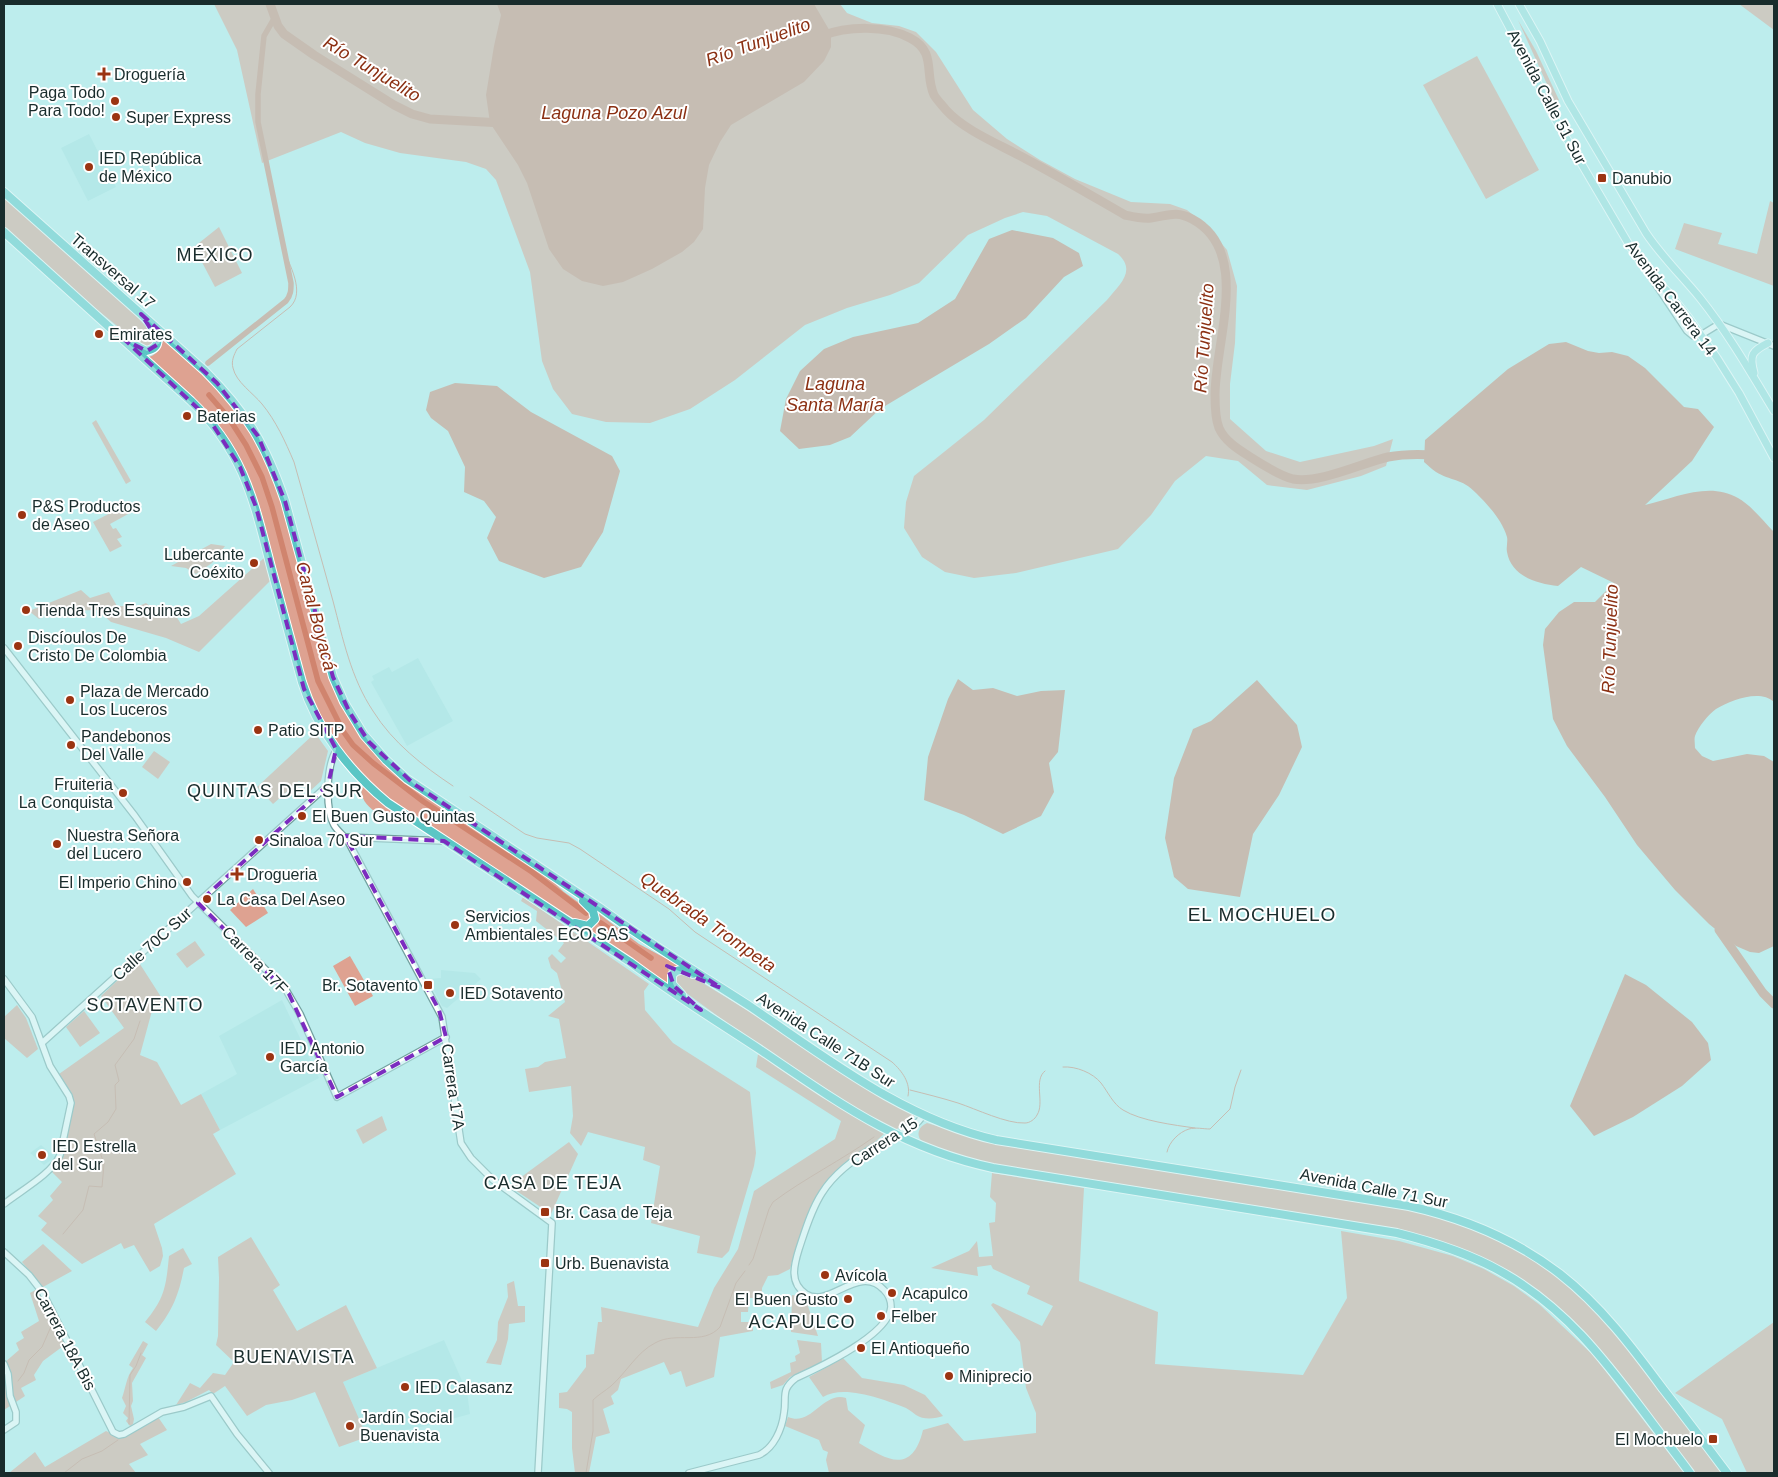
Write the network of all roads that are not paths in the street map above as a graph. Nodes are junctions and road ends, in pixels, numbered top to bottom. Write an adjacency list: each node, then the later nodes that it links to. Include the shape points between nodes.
1 (1497, 4): 5 (main road, Avenida Calle 51 Sur, via 1551,112)
2 (1519, 4): 4 (main road, Avenida Calle 51 Sur, via 1568,101)
3 (4, 192): 7 (highway, Transversal 17)
4 (1632, 209): 8 (main road, Avenida Carrera 14, via 1660,253)
5 (1612, 216): 9 (main road, Avenida Carrera 14, via 1646,270 1678,303)
6 (4, 232): 10 (highway)
7 (141, 314): 10 (highway, via 157,335 158,344 146,351); 18 (highway, Transversal 17, via 205,371 245,416 264,447 279,484 329,664 344,702 364,735 386,760 407,779)
8 (1718, 324): 9 (street); 11 (street); 12 (main road, Avenida Carrera 14)
9 (1701, 335): 14 (main road, Avenida Carrera 14, via 1740,393)
10 (125, 340): 16 (highway, via 200,410 222,436 240,466 253,497 304,689)
11 (1771, 345): 12 (main road, via 1755,350 1752,356)
12 (1756, 381): 13 (main road, Avenida Carrera 14)
13 (1774, 411)
14 (1774, 458)
15 (4, 648): 22 (street, Carrera 17F)
16 (336, 749): 17 (street, Carrera 17A, via 329,767); 20 (highway, via 374,791)
17 (328, 785): 19 (street, Carrera 17A, via 331,819); 22 (street, Calle 70C Sur)
18 (448, 806): 21 (highway, Avenida Calle 71B Sur)
19 (345, 837): 20 (street); 27 (street, Carrera 17A, via 439,1010)
20 (444, 841): 23 (highway)
21 (566, 886): 23 (highway, via 591,909 594,922 588,926 581,925); 25 (highway, Avenida Calle 71B Sur)
22 (198, 902): 27 (street, Carrera 17F, via 289,994 337,1096); 28 (street, Calle 70C Sur)
23 (551, 910): 26 (highway)
24 (4, 979): 28 (street, via 30,1013)
25 (721, 988): 26 (highway, via 685,970 673,972 671,980 674,986); 29 (highway, Avenida Calle 71B Sur, via 872,1088)
26 (701, 1010): 30 (highway, via 861,1117)
27 (446, 1037): 37 (street, Carrera 17A, via 458,1132 464,1148 492,1180 552,1223)
28 (42, 1043): 32 (street, via 50,1066 71,1103 60,1155 46,1172)
29 (923, 1115): 30 (street, Carrera 15, via 915,1126); 31 (highway, Avenida Calle 71B Sur, via 962,1131 996,1140)
30 (895, 1135): 38 (street, Carrera 15, via 852,1162 825,1188 815,1206 793,1274 807,1294 820,1296 850,1284 867,1282 879,1286 888,1295 891,1310 860,1343 838,1358 796,1378 785,1390 784,1416 767,1451); 39 (highway, via 954,1159 993,1168 1411,1236 1462,1252 1501,1271 1543,1300 1588,1340)
31 (1238, 1178): 40 (highway, Avenida Calle 71 Sur, via 1434,1211 1490,1233 1534,1256 1568,1280 1618,1329)
32 (4, 1204)
33 (4, 1252): 36 (street, Carrera 18A Bis, via 43,1293 115,1433 124,1434 162,1412 211,1396)
34 (4, 1364): 35 (street, via 17,1420)
35 (4, 1430)
36 (269, 1473)
37 (538, 1473)
38 (689, 1473)
39 (1690, 1473)
40 (1728, 1473)

